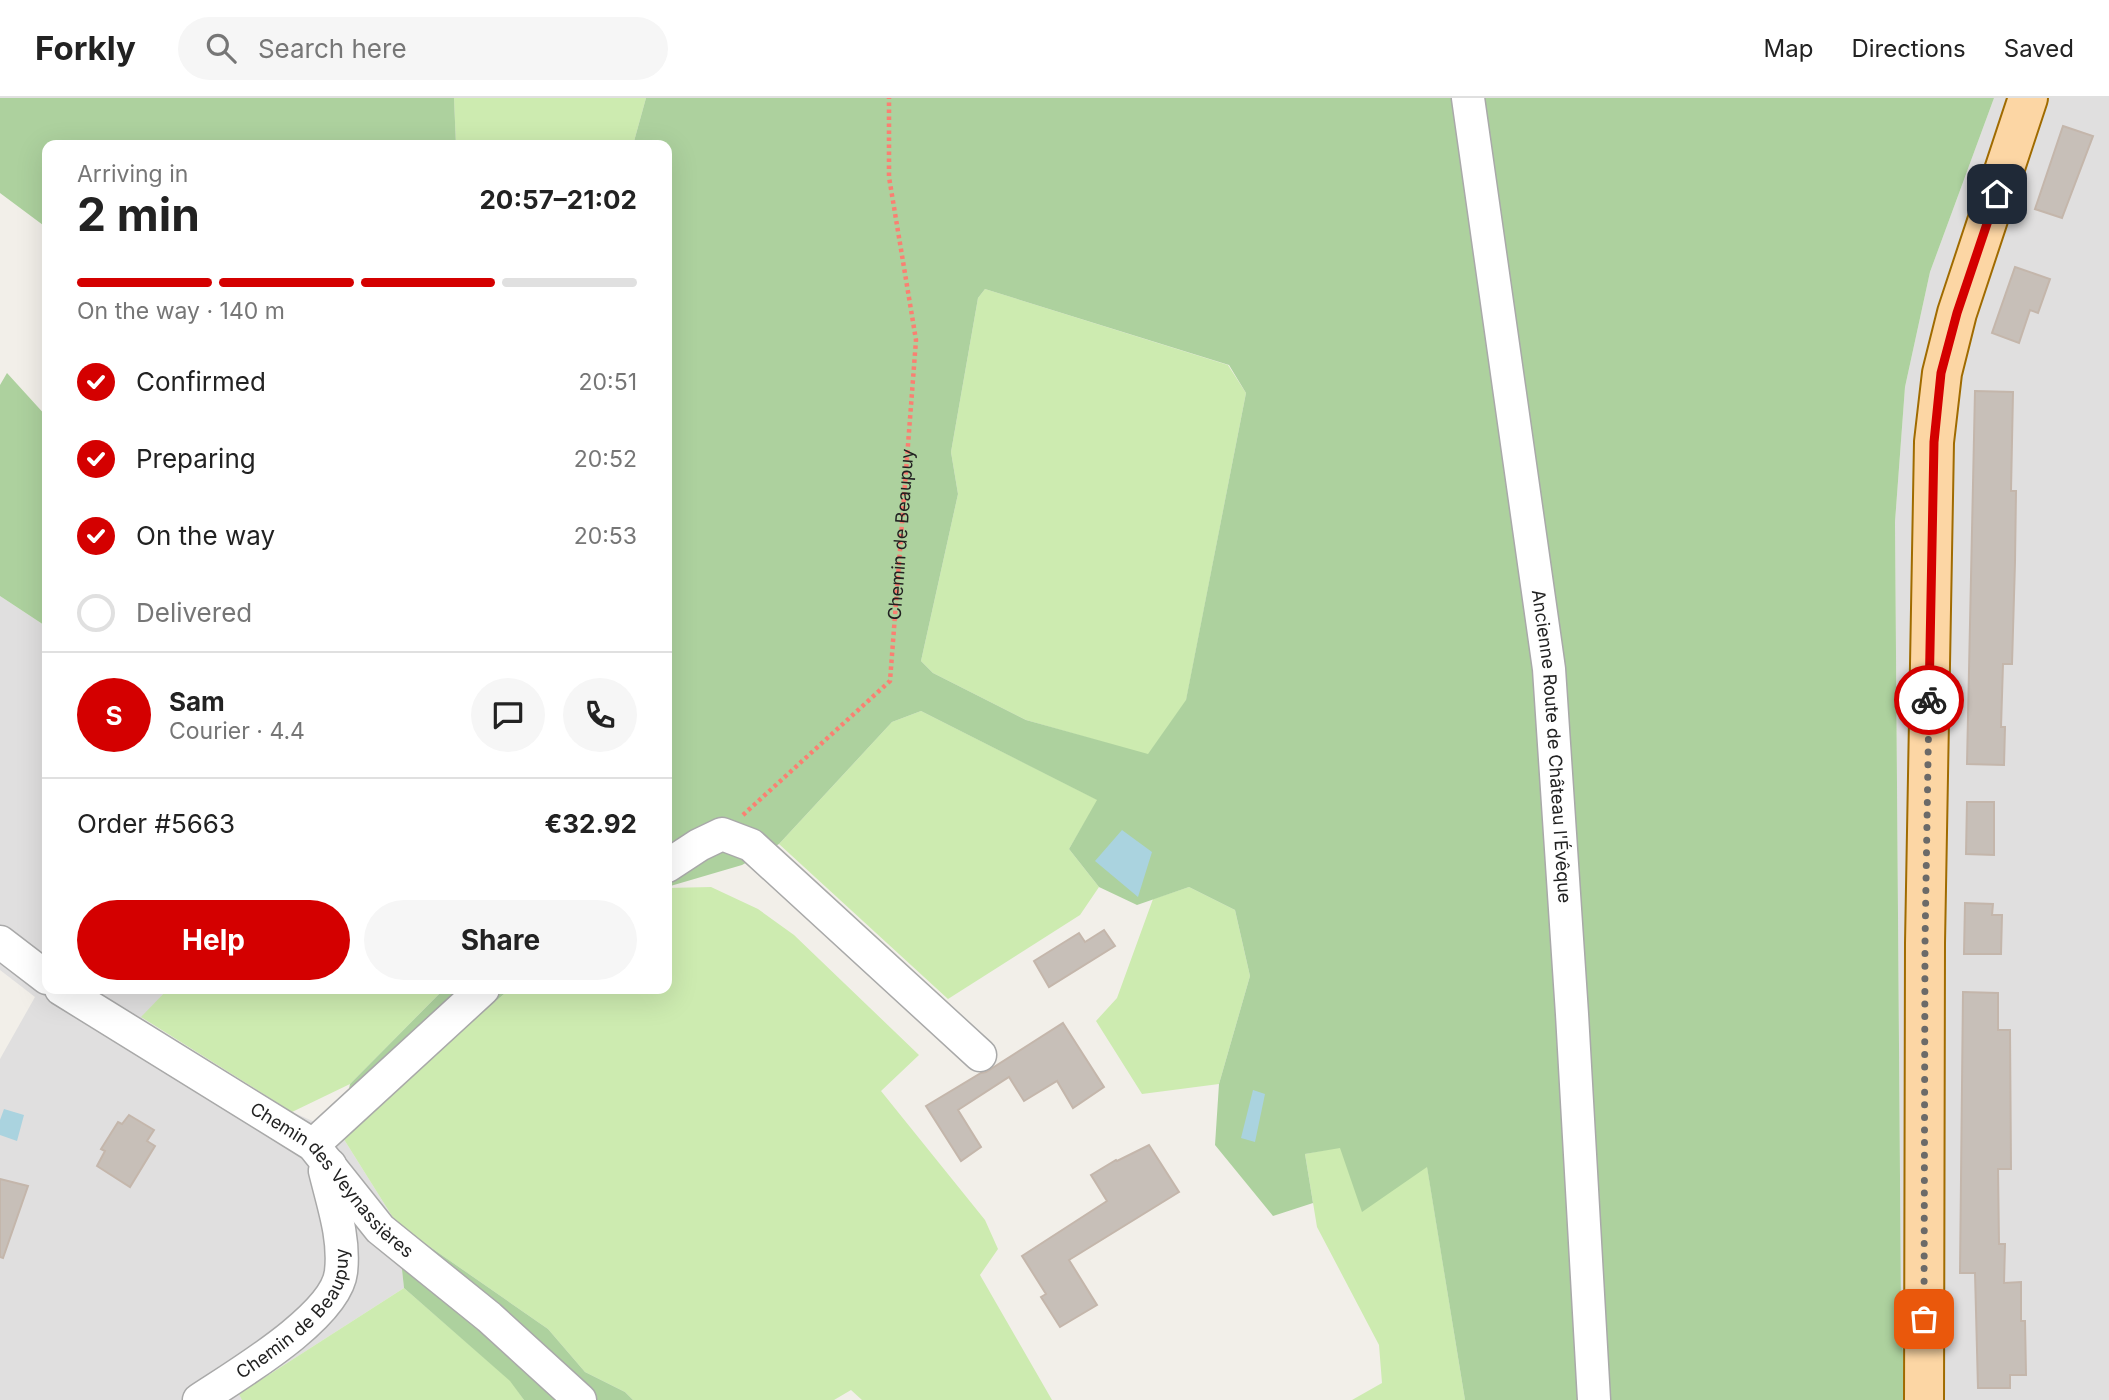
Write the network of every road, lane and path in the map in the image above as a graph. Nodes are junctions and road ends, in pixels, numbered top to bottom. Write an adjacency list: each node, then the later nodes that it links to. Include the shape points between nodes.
1 (889, 98): 4 (path, Chemin de Beaupuy, via 889,177 916,340 890,681)
2 (1468, 98): 14 (street, Ancienne Route de Château l'Évêque, via 1549,669)
3 (2028, 98): 15 (main road, via 1957,313 1941,373 1934,442 1925,943)
4 (722, 834): 5 (street); 10 (street, via 751,845)
5 (672, 863)
6 (0, 942): 7 (street)
7 (42, 974)
8 (69, 994): 11 (street, Chemin des Veynassières)
9 (478, 994): 11 (street)
10 (979, 1055)
11 (322, 1155): 12 (street, Chemin de Beaupuy, via 340,1241 341,1275 331,1297 273,1349); 13 (street, Chemin des Veynassières, via 380,1229 489,1317)
12 (199, 1400)
13 (580, 1400)
14 (1594, 1400)
15 (1924, 1400)

